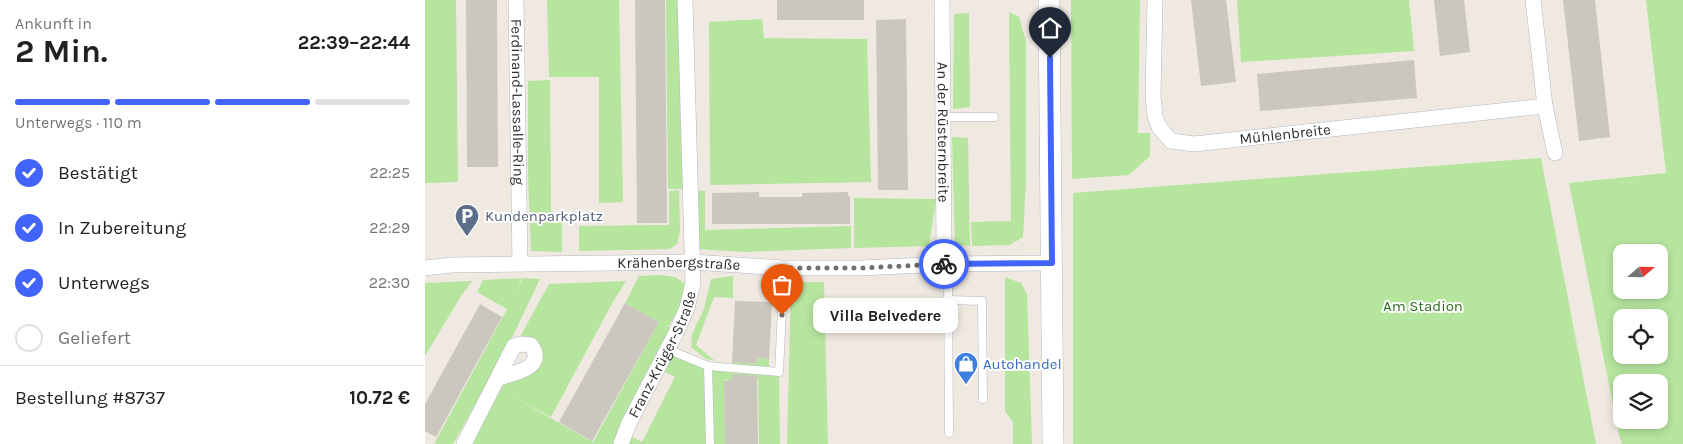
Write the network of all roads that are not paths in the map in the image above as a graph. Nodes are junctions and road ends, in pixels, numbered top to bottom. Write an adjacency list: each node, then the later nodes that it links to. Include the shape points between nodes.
1 (516, 0): 13 (street, Ferdinand-Lassalle-Ring)
2 (685, 0): 11 (street)
3 (942, 0): 8 (street, An der Rüsternbreite)
4 (1049, 0): 12 (main road)
5 (1155, 0): 7 (street, Mühlenbreite, via 1155,116 1159,127 1171,141 1194,144)
6 (1533, 0): 7 (street)
7 (1545, 106): 10 (street)
8 (943, 117): 9 (lane); 14 (street, An der Rüsternbreite)
9 (994, 117)
10 (1555, 153)
11 (693, 262): 13 (street, Krähenbergstraße); 16 (street, Krähenbergstraße); 18 (street, Franz-Krüger-Straße, via 693,283 687,308)
12 (1052, 263): 14 (street, Krähenbergstraße); 26 (main road)
13 (521, 264): 15 (street, Krähenbergstraße)
14 (946, 264): 16 (street, Krähenbergstraße); 17 (lane)
15 (425, 268)
16 (784, 268): 19 (lane, via 779,372)
17 (948, 300): 21 (lane, via 981,300); 22 (lane)
18 (667, 349): 19 (lane); 24 (street, Franz-Krüger-Straße)
19 (708, 366): 25 (lane)
20 (499, 378): 23 (street)
21 (983, 399)
22 (949, 433)
23 (465, 444)
24 (621, 444)
25 (710, 444)
26 (1053, 444)

